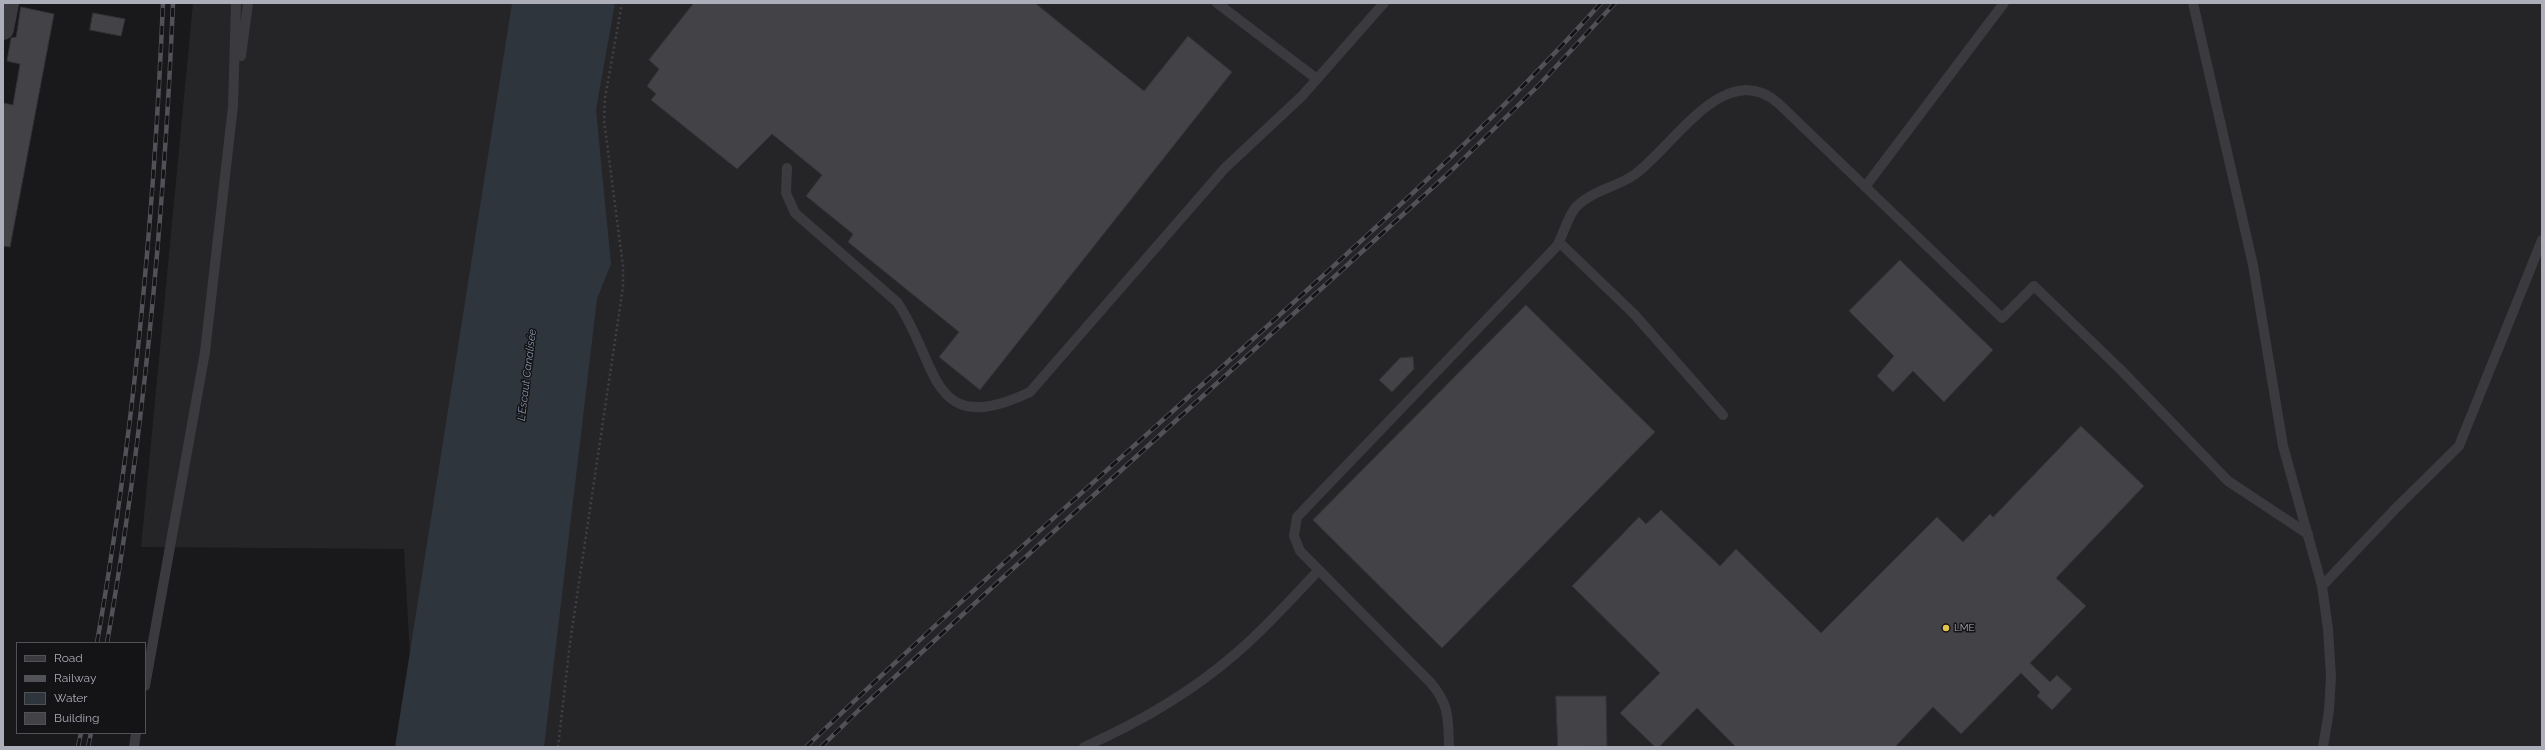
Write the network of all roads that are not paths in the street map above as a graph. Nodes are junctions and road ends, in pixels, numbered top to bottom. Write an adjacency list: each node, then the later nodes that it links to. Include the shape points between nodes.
1 (8, 3): 8 (street)
2 (236, 3): 10 (lane)
3 (248, 3): 10 (lane)
4 (1218, 3): 9 (lane)
5 (1384, 3): 9 (lane)
6 (2004, 3): 12 (lane)
7 (2193, 3): 16 (lane, via 2252,258 2281,436)
8 (3, 29)
9 (1317, 79): 11 (lane, via 1289,109 1229,164 1030,392 1007,404 976,408 954,402 944,392 933,378 908,319 897,302 795,213 786,193)
10 (234, 106): 19 (lane, via 205,352)
11 (788, 168)
12 (1865, 187): 14 (lane, via 1771,96 1755,89 1737,90 1712,103 1632,176 1583,201 1569,218); 16 (lane, via 2002,318 2034,286 2121,370 2228,481)
13 (2542, 240): 18 (lane, via 2459,446)
14 (1559, 242): 15 (lane, via 1634,314); 17 (lane, via 1301,511 1295,522 1294,536 1300,551)
15 (1723, 415)
16 (2308, 534): 18 (lane)
17 (1318, 571): 22 (lane, via 1246,645 1204,679 1137,722); 23 (lane, via 1437,690 1448,714)
18 (2322, 586): 24 (lane, via 2331,677 2328,723)
19 (146, 680)
20 (136, 734): 21 (lane)
21 (134, 747)
22 (1084, 747)
23 (1449, 747)
24 (2323, 747)

